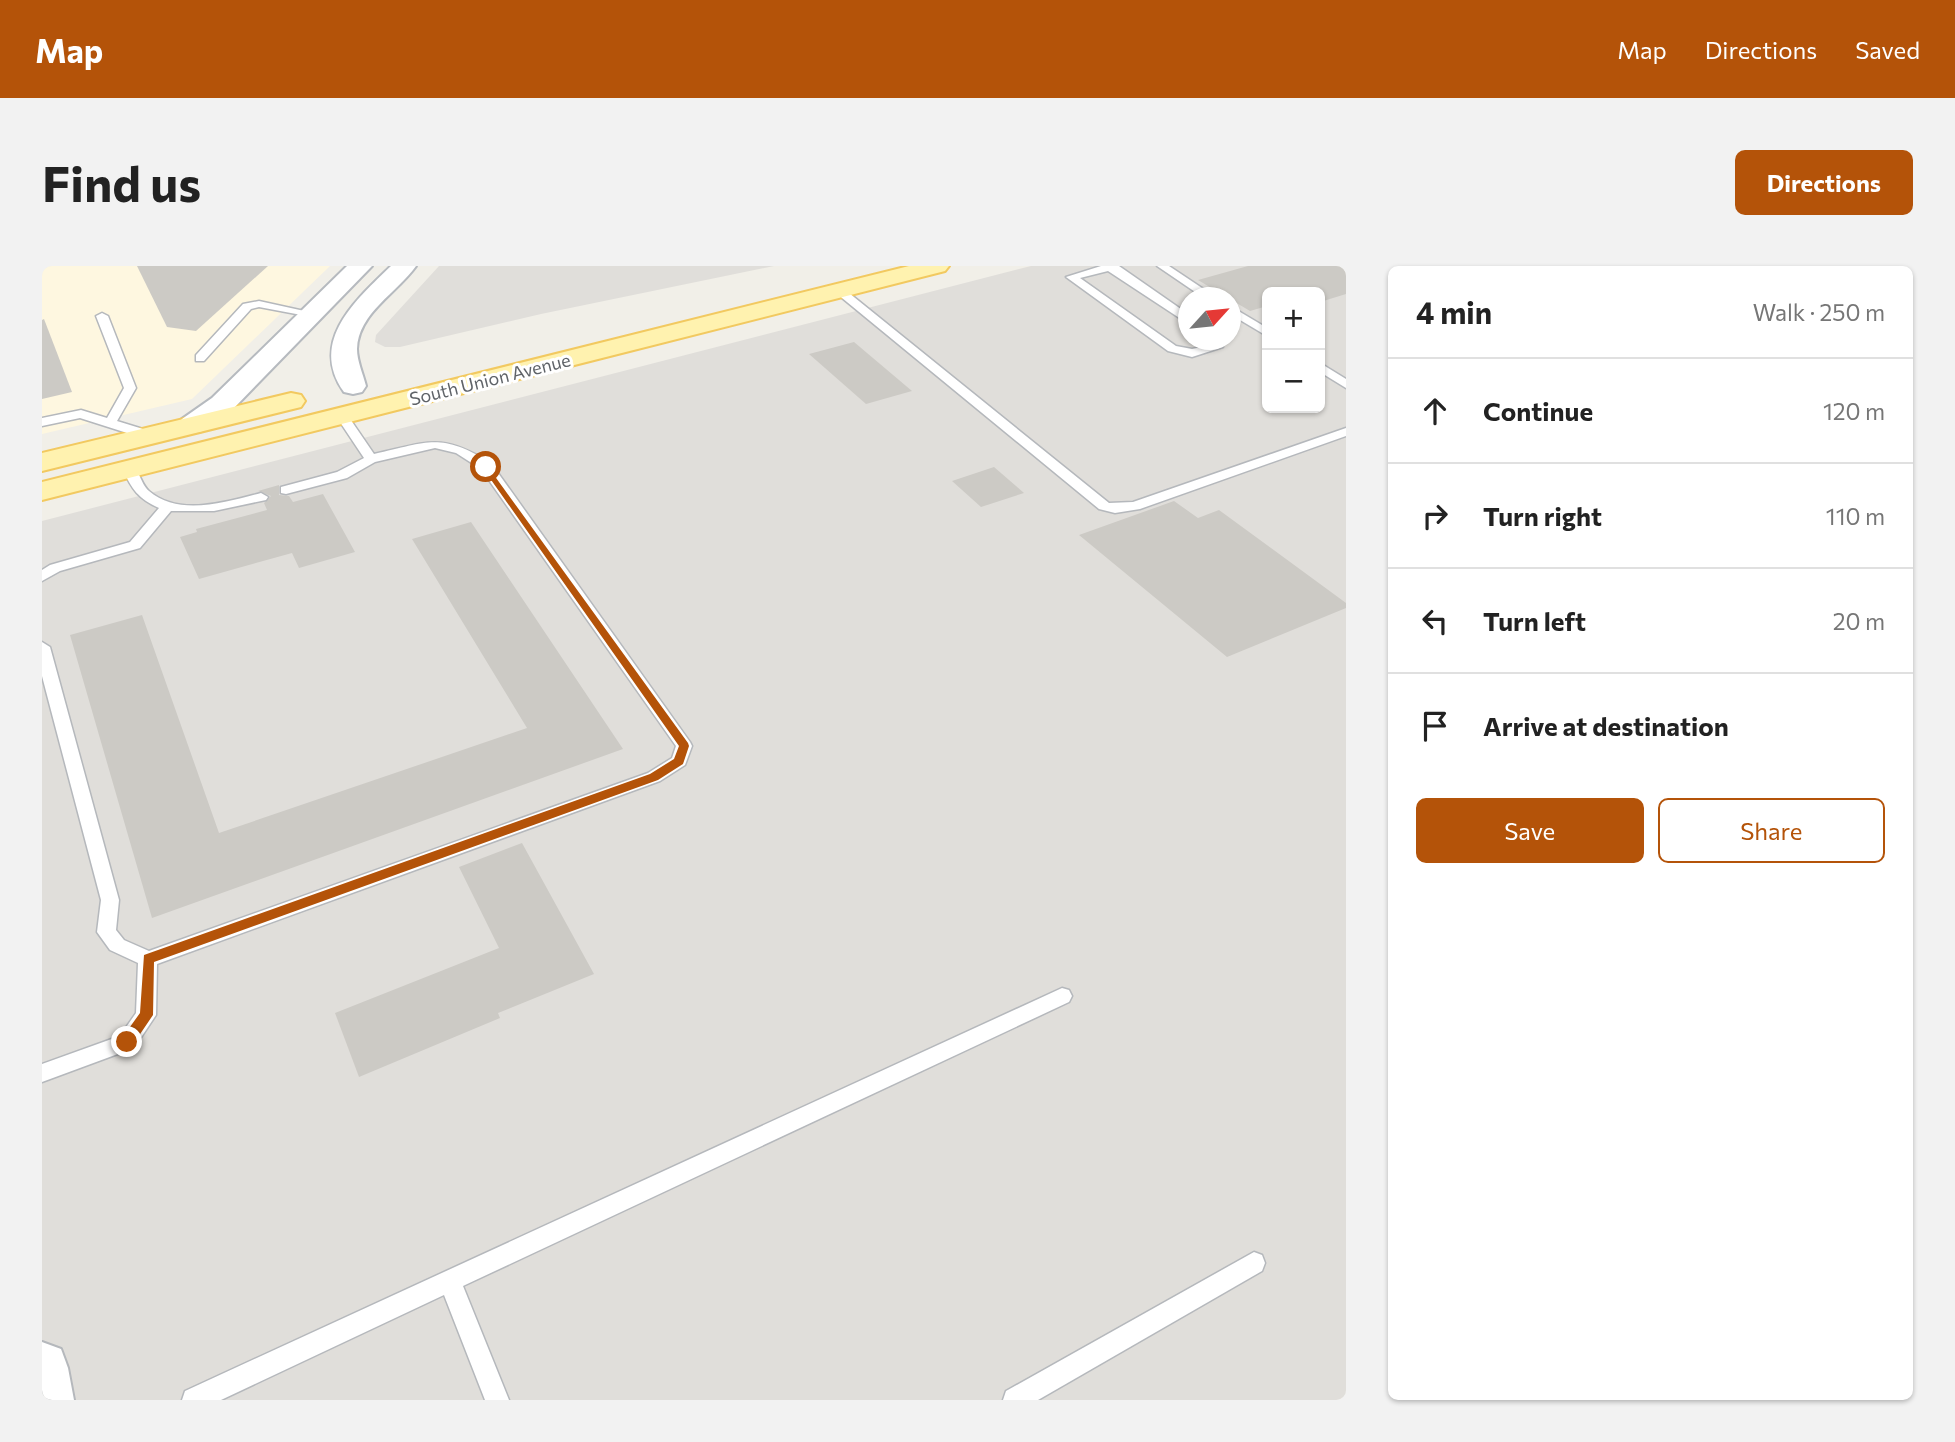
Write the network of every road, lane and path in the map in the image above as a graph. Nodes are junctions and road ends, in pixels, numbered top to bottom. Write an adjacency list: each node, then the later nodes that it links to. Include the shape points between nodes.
1 (360, 266): 11 (main road)
2 (404, 266): 20 (main road, via 356,317 345,337)
3 (883, 266): 9 (main road, via 837,277)
4 (937, 266): 7 (main road, South Union Avenue)
5 (1162, 266): 8 (lane)
6 (1112, 267): 10 (lane); 16 (lane, via 1070,277 1172,349)
7 (842, 278): 9 (main road, South Union Avenue); 15 (main road, South Union Avenue); 25 (lane, via 1104,506 1135,506)
8 (1195, 287)
9 (810, 298): 21 (main road, South Union Avenue)
10 (1178, 312)
11 (312, 314): 17 (lane, via 260,304 247,306); 24 (main road, via 222,404)
12 (102, 316): 23 (lane, via 130,388)
13 (1241, 316): 14 (lane)
14 (1262, 330)
15 (539, 341)
16 (1210, 350)
17 (200, 358)
18 (1325, 370): 19 (lane)
19 (1346, 384)
20 (343, 388): 24 (main road); 29 (main road, via 347,398 325,407 185,446)
21 (342, 416): 27 (lane); 29 (main road, South Union Avenue)
22 (42, 422): 23 (lane, via 81,414)
23 (110, 423): 26 (lane)
24 (192, 425): 26 (main road)
25 (1346, 432)
26 (151, 436): 28 (main road)
27 (371, 459): 30 (lane, via 342,475); 36 (lane, via 435,444 460,450 486,467 684,746 679,761 654,777)
28 (42, 462)
29 (130, 469): 31 (main road, South Union Avenue); 33 (lane, via 139,489)
30 (286, 490)
31 (42, 491)
32 (261, 497): 33 (lane, via 230,505)
33 (166, 508): 34 (lane, via 135,545 55,568)
34 (42, 577)
35 (42, 647): 36 (lane, via 110,900 106,932 117,945)
36 (148, 959): 38 (lane, via 146,1015 127,1042)
37 (1062, 996): 40 (lane)
38 (42, 1073)
39 (1254, 1263): 45 (lane)
40 (450, 1280): 43 (lane); 44 (lane)
41 (42, 1368): 42 (main road)
42 (47, 1400)
43 (194, 1400)
44 (497, 1400)
45 (1015, 1400)

